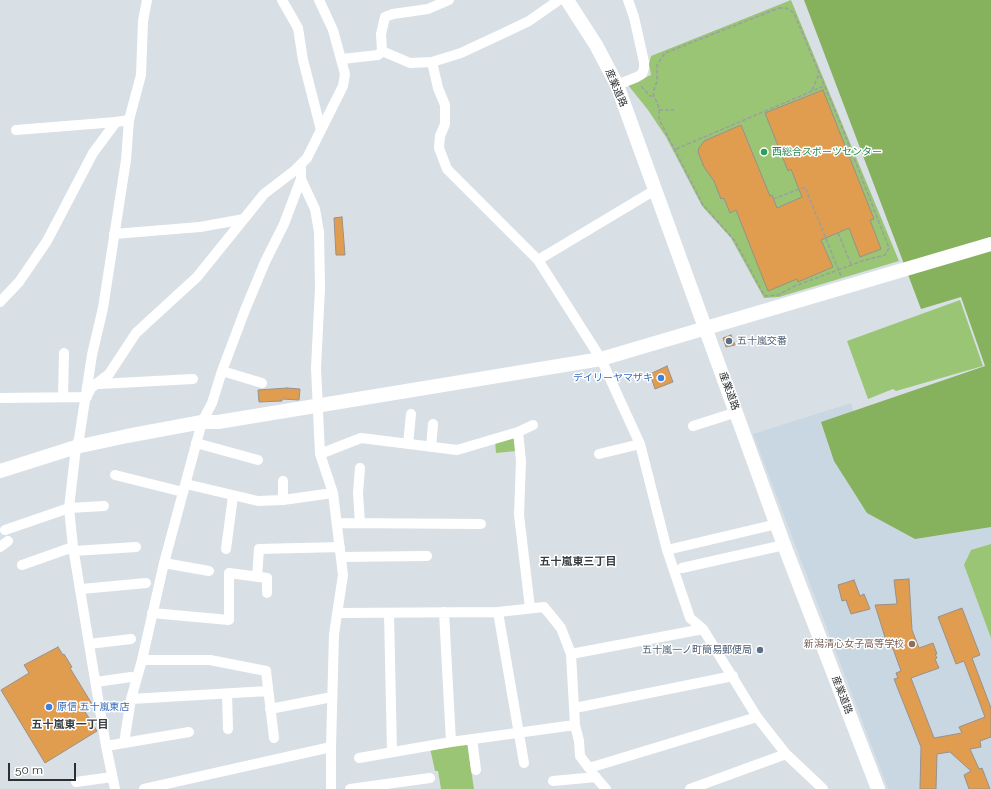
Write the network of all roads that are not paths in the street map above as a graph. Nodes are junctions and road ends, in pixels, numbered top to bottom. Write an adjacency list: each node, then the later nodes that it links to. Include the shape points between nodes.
1 (147, 0): 12 (street, via 143,21 141,75)
2 (282, 0): 15 (street, via 298,28 303,60)
3 (319, 0): 9 (street, via 333,30)
4 (449, 0): 8 (street, via 428,9 385,17 381,34)
5 (559, 0): 10 (street, via 506,32 461,53)
6 (567, 0): 11 (street, 産業道路, via 596,45)
7 (628, 0): 11 (street, via 644,62 642,74)
8 (382, 51): 9 (street, via 378,55); 10 (street, via 410,62)
9 (342, 59): 15 (street, via 346,74 343,86)
10 (432, 62): 22 (street, via 445,105 445,124 439,148 447,169)
11 (616, 85): 18 (street, 産業道路)
12 (129, 120): 13 (street); 20 (street, via 126,160)
13 (116, 122): 14 (street); 23 (street, via 93,153 34,262 20,282)
14 (16, 130)
15 (321, 130): 16 (street, via 313,148)
16 (301, 164): 17 (street); 19 (street, via 264,194)
17 (301, 179): 27 (street); 34 (street, via 315,209 319,232 320,288 316,368)
18 (655, 190): 22 (street); 24 (street, 産業道路)
19 (244, 219): 20 (street, via 200,227); 30 (street, via 197,277 136,333 109,374)
20 (114, 234): 32 (street)
21 (991, 244): 24 (street)
22 (538, 260): 26 (street)
23 (0, 302)
24 (706, 328): 26 (street); 35 (street, 産業道路)
25 (64, 353): 31 (street)
26 (601, 359): 34 (street); 44 (street)
27 (222, 371): 29 (street); 37 (street, via 212,403)
28 (193, 379): 30 (street)
29 (262, 383)
30 (99, 384): 32 (street, via 92,388)
31 (63, 397): 32 (street); 33 (street)
32 (87, 397): 45 (street)
33 (0, 398)
34 (318, 405): 37 (street, via 218,422); 47 (street)
35 (737, 412): 40 (street); 63 (street, 産業道路)
36 (411, 414): 43 (street)
37 (202, 422): 42 (street); 45 (street)
38 (433, 424): 46 (street)
39 (533, 425): 41 (street)
40 (693, 426)
41 (518, 432): 46 (street, via 457,450); 80 (street, via 521,461 519,515)
42 (196, 443): 49 (street); 54 (street)
43 (408, 444): 46 (street); 47 (street, via 361,438)
44 (640, 444): 48 (street); 69 (street)
45 (76, 447): 51 (street); 59 (street)
46 (430, 448)
47 (320, 454): 55 (street)
48 (599, 454)
49 (258, 460)
50 (360, 468): 61 (street)
51 (0, 471)
52 (115, 475): 54 (street)
53 (283, 481): 57 (street)
54 (184, 488): 56 (street); 72 (street)
55 (333, 493): 57 (street); 60 (street)
56 (233, 496): 57 (street, via 258,501); 68 (street)
57 (284, 500)
58 (104, 506): 59 (street)
59 (69, 508): 64 (street); 67 (street)
60 (337, 523): 61 (street); 70 (street)
61 (360, 523): 62 (street)
62 (481, 524)
63 (777, 524): 65 (street, 産業道路); 69 (street)
64 (5, 530)
65 (784, 545): 74 (street); 129 (street, 産業道路)
66 (136, 547): 67 (street)
67 (74, 549): 73 (street); 78 (street)
68 (226, 549)
69 (667, 550): 86 (street, via 690,618)
70 (340, 552): 71 (street); 76 (street, via 259,549); 84 (street, via 343,575)
71 (427, 556)
72 (164, 563): 75 (street); 83 (street)
73 (22, 565)
74 (682, 568)
75 (209, 571)
76 (257, 577): 79 (street, via 267,578); 83 (street, via 229,573 229,620)
77 (146, 583): 78 (street)
78 (82, 590): 88 (street)
79 (266, 594)
80 (530, 608): 82 (street); 89 (street, via 544,607 561,628)
81 (444, 612): 82 (street); 85 (street); 107 (street)
82 (498, 612): 104 (street)
83 (152, 613): 90 (street)
84 (338, 613): 85 (street); 96 (street, via 334,634)
85 (389, 613): 111 (street)
86 (703, 630): 89 (street); 91 (street)
87 (131, 639): 88 (street)
88 (89, 644): 93 (street)
89 (571, 654): 98 (street)
90 (142, 660): 94 (street, via 210,660 266,670); 97 (street)
91 (733, 676): 98 (street); 100 (street)
92 (131, 677): 93 (street)
93 (96, 682): 109 (street)
94 (268, 691): 95 (street); 99 (street)
95 (227, 694): 97 (street); 102 (street)
96 (332, 697): 99 (street); 110 (street)
97 (131, 699): 108 (street)
98 (575, 708): 101 (street)
99 (270, 709): 105 (street)
100 (757, 717): 112 (street); 115 (street)
101 (575, 725): 104 (street); 115 (street, via 580,756)
102 (228, 729)
103 (189, 732): 108 (street)
104 (519, 733): 106 (street); 114 (street)
105 (274, 738)
106 (472, 739): 107 (street); 116 (street)
107 (451, 742): 111 (street)
108 (124, 743): 109 (street)
109 (106, 746): 117 (street)
110 (331, 747): 124 (street); 125 (street)
111 (392, 752): 113 (street)
112 (786, 754): 122 (street); 128 (street)
113 (359, 758)
114 (524, 763)
115 (588, 768): 118 (street)
116 (476, 770)
117 (112, 777): 121 (street); 123 (street)
118 (596, 777): 120 (street); 127 (street)
119 (430, 778): 126 (street)
120 (553, 781)
121 (76, 782)
122 (818, 788)
123 (115, 789)
124 (144, 789)
125 (331, 789)
126 (350, 789)
127 (606, 789)
128 (690, 789)
129 (878, 789)

